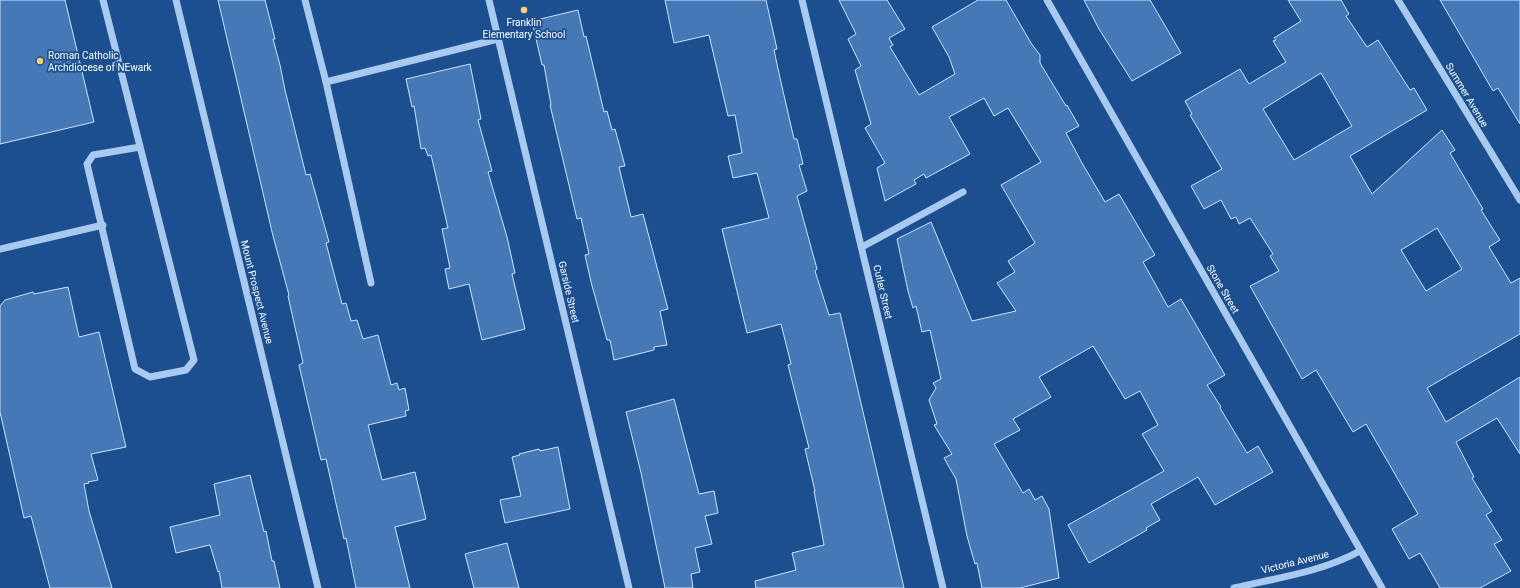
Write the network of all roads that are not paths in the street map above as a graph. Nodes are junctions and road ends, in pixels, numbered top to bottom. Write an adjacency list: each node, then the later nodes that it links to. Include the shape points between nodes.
1 (103, 0): 10 (street)
2 (176, 0): 18 (street, Mount Prospect Avenue)
3 (305, 0): 9 (street)
4 (489, 0): 8 (street, Garside Street)
5 (802, 0): 14 (street, Cutler Street)
6 (1047, 0): 17 (street, Stone Street)
7 (1398, 0): 12 (street, Summer Avenue)
8 (498, 39): 9 (street); 19 (street, Garside Street)
9 (326, 82): 16 (street)
10 (140, 147): 13 (street, via 93,155 87,164); 13 (street, via 194,360 186,370 150,377 135,369)
11 (963, 192): 14 (street)
12 (1520, 200)
13 (103, 225): 15 (street)
14 (862, 247): 20 (street, Cutler Street)
15 (0, 249)
16 (370, 283)
17 (1360, 551): 21 (street, Victoria Avenue, via 1325,566); 22 (street, Stone Street)
18 (318, 588)
19 (629, 588)
20 (943, 588)
21 (1234, 588)
22 (1382, 588)

